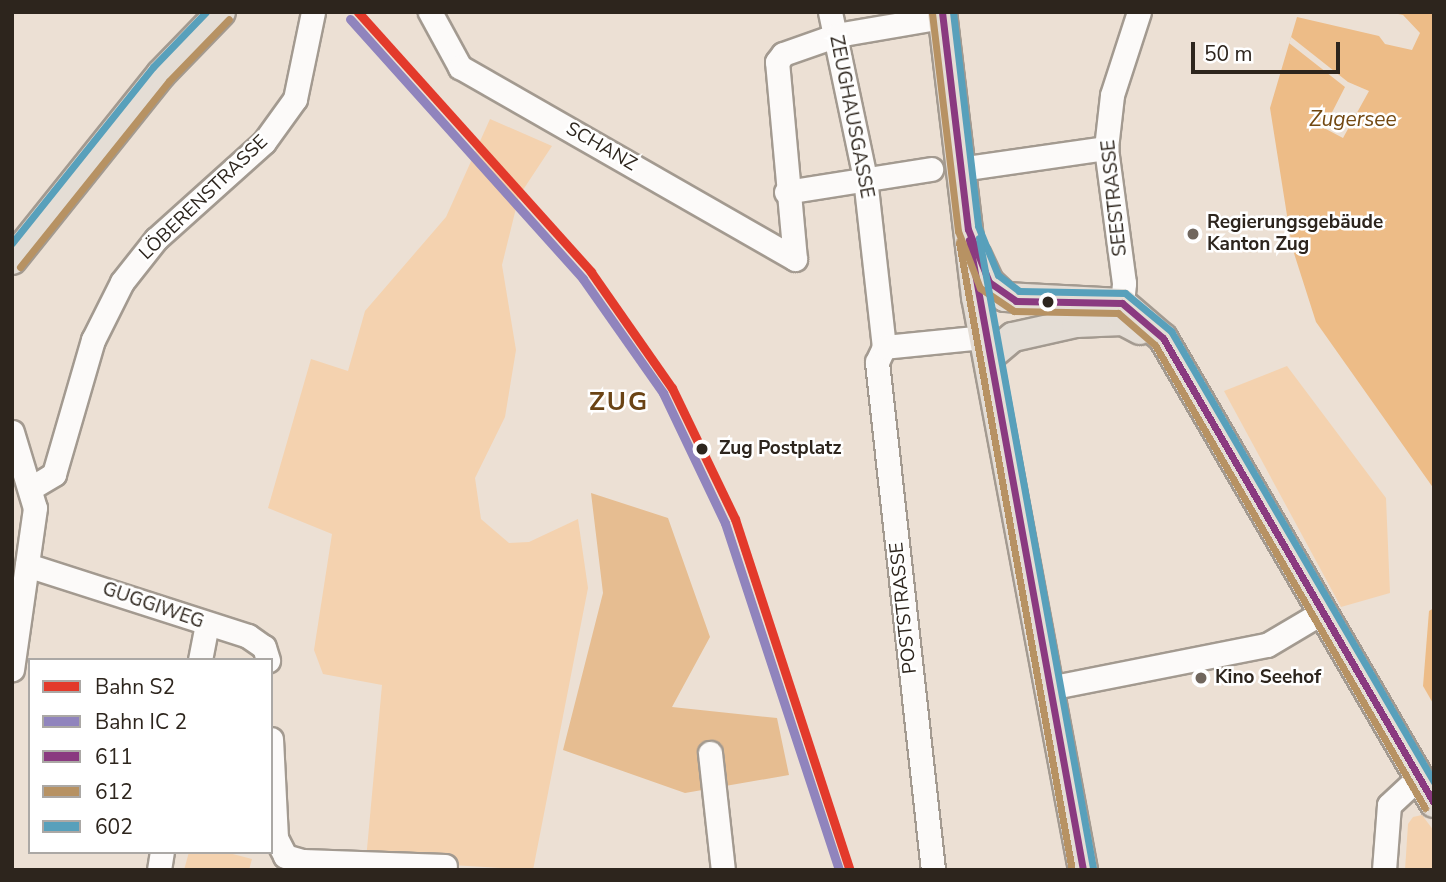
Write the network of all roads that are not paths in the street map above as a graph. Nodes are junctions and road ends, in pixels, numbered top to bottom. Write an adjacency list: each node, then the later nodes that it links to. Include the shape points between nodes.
1 (221, 12): 14 (main road, via 161,74)
2 (313, 12): 20 (street, LÖBERENSTRASSE, via 295,100 264,142 156,239 122,282 93,341 54,474)
3 (430, 12): 12 (street, SCHANZ, via 460,67 795,259)
4 (830, 12): 7 (street, ZEUGHAUSGASSE)
5 (1139, 12): 8 (street, SEESTRASSE, via 1112,95)
6 (942, 15): 7 (street); 10 (main road)
7 (837, 34): 11 (street, ZEUGHAUSGASSE); 12 (street, via 783,54 777,62)
8 (1106, 148): 10 (street); 15 (street, SEESTRASSE, via 1124,283)
9 (931, 169): 11 (street)
10 (960, 169): 13 (main road)
11 (865, 178): 12 (street); 16 (street, ZEUGHAUSGASSE)
12 (786, 192)
13 (968, 229): 15 (main road, via 989,282 1005,297); 17 (main road)
14 (12, 260)
15 (1122, 303): 18 (main road, via 1163,338)
16 (884, 347): 17 (street); 34 (street, POSTSTRASSE, via 877,362)
17 (987, 347): 18 (main road, via 1029,332 1123,321 1148,335); 27 (main road)
18 (1178, 369): 22 (main road)
19 (12, 432): 20 (street)
20 (31, 488): 21 (street, via 35,508)
21 (27, 565): 23 (street, GUGGIWEG); 26 (street)
22 (1321, 612): 27 (street, via 1267,645); 29 (main road)
23 (207, 625): 24 (street); 25 (street, GUGGIWEG, via 248,636 264,647)
24 (200, 658)
25 (267, 658)
26 (12, 668)
27 (1049, 688): 35 (main road)
28 (710, 753): 33 (street)
29 (1418, 778): 31 (main road); 36 (street, via 1389,805)
30 (273, 779): 32 (street, via 276,838 285,856 303,861)
31 (1434, 803)
32 (445, 866)
33 (723, 870)
34 (933, 870)
35 (1083, 870)
36 (1384, 870)

